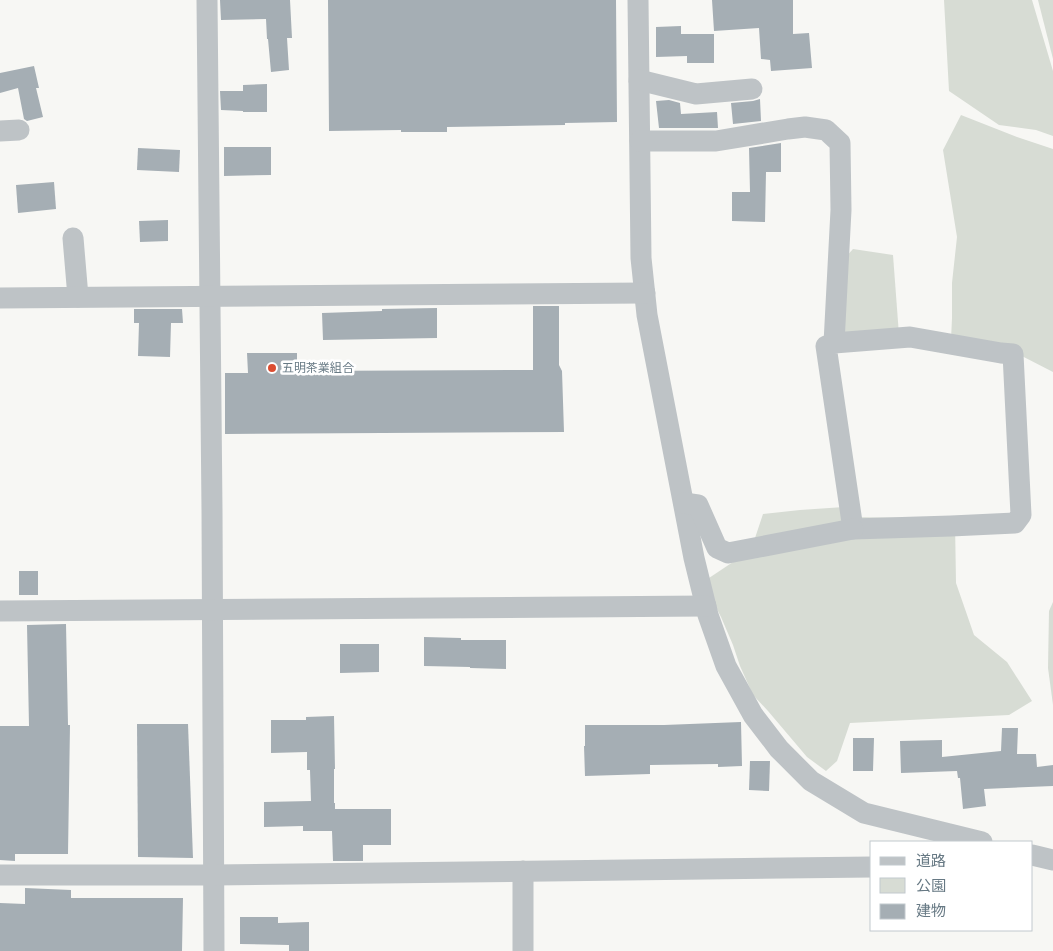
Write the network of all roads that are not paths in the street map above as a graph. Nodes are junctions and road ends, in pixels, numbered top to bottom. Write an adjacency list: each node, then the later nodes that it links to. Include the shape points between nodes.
1 (207, 0): 8 (street)
2 (638, 0): 3 (street)
3 (639, 80): 4 (street, via 696,94); 5 (street)
4 (752, 90)
5 (640, 140): 7 (street, via 641,258); 11 (street, via 716,141 805,127 826,130 840,143 841,210)
6 (74, 238): 9 (street)
7 (645, 294): 8 (street); 12 (street)
8 (210, 296): 9 (street); 15 (street)
9 (78, 297): 10 (street)
10 (0, 298)
11 (834, 343): 13 (street, via 826,346); 13 (street, via 910,337 1013,354 1020,515 1015,523)
12 (684, 503): 13 (street, via 698,506 717,548 728,553); 14 (street)
13 (853, 529)
14 (706, 606): 15 (street); 17 (street, via 726,666 753,715 779,749 812,781 864,813)
15 (213, 609): 16 (street); 25 (street)
16 (0, 611)
17 (978, 841)
18 (1033, 855): 19 (street)
19 (1053, 860)
20 (1053, 864): 21 (street)
21 (1033, 865)
22 (870, 867): 23 (street)
23 (523, 871): 25 (street); 27 (street)
24 (0, 875): 25 (street)
25 (214, 875): 26 (street)
26 (214, 951)
27 (523, 951)

